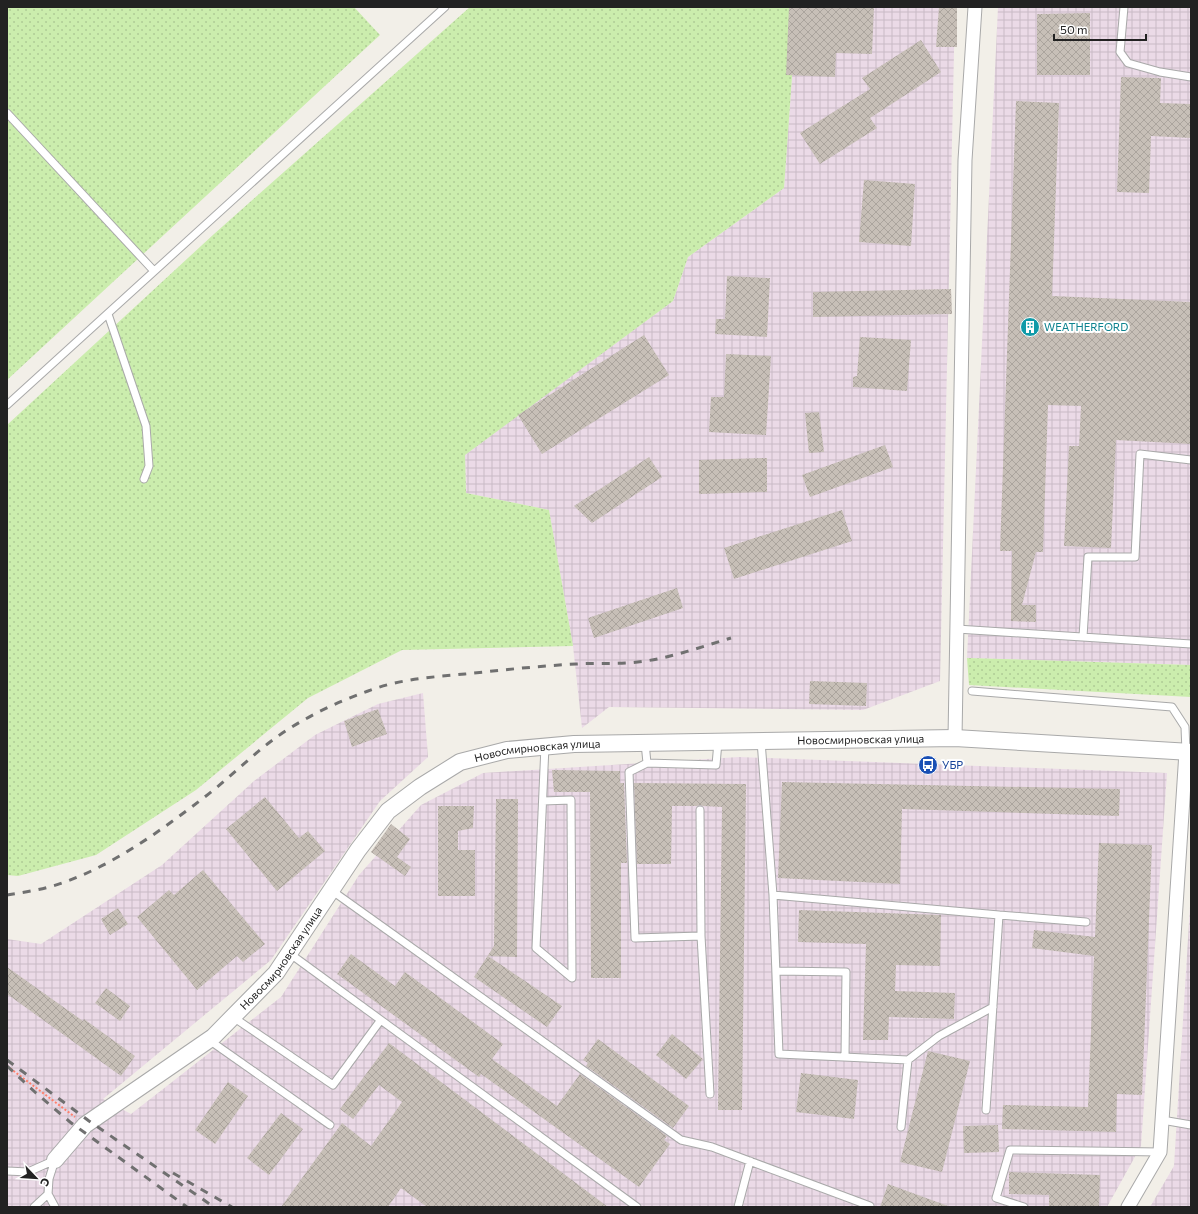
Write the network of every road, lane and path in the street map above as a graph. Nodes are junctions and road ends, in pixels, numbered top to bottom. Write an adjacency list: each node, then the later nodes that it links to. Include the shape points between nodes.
1 (445, 7): 6 (lane)
2 (975, 7): 11 (street, via 966,160)
3 (1124, 7): 4 (lane, via 1120,52 1128,63)
4 (1191, 77)
5 (7, 113): 6 (lane)
6 (154, 271): 7 (lane)
7 (108, 314): 8 (lane); 10 (lane, via 146,426 149,466)
8 (7, 405)
9 (1191, 460): 12 (lane, via 1140,454 1135,557 1088,557)
10 (144, 479)
11 (957, 629): 12 (lane); 17 (street)
12 (1083, 637): 13 (lane)
13 (1191, 644)
14 (972, 691): 16 (lane, via 1172,707)
15 (1191, 721): 16 (lane)
16 (1185, 727): 22 (lane)
17 (955, 738): 18 (street, Новосмирновская улица); 22 (street, Новосмирновская улица)
18 (761, 741): 19 (street, Новосмирновская улица); 27 (lane)
19 (718, 742): 20 (street, Новосмирновская улица); 23 (lane, via 716,766)
20 (645, 743): 21 (street, Новосмирновская улица); 23 (lane)
21 (545, 746): 24 (lane); 26 (street, Новосмирновская улица, via 507,750 460,762 420,787 388,811)
22 (1188, 752): 42 (street)
23 (647, 763): 30 (lane, via 629,772 635,938)
24 (543, 801): 24 (lane, via 536,948 572,978 571,800)
25 (700, 810): 30 (lane)
26 (331, 890): 31 (street, Новосмирновская улица); 49 (lane, via 681,1140 712,1146)
27 (774, 895): 28 (lane); 32 (lane)
28 (999, 915): 29 (lane); 33 (lane)
29 (1086, 922)
30 (701, 936): 40 (lane)
31 (289, 953): 34 (street, Новосмирновская улица, via 276,973); 35 (lane)
32 (776, 972): 37 (lane, via 779,1054); 37 (lane, via 846,972)
33 (993, 1007): 38 (lane, via 939,1036); 41 (lane)
34 (232, 1017): 35 (lane, via 333,1085); 36 (street, Новосмирновская улица)
35 (380, 1021): 55 (lane)
36 (209, 1039): 43 (street, Новосмирновская улица); 44 (lane)
37 (845, 1057): 38 (lane)
38 (908, 1060): 46 (lane)
39 (7, 1066): 43 (path)
40 (710, 1094)
41 (986, 1110)
42 (1162, 1120): 45 (lane); 47 (street)
43 (85, 1124): 48 (street, Новосмирновская улица)
44 (330, 1125)
45 (1191, 1125)
46 (901, 1127)
47 (1160, 1152): 57 (lane, via 1010,1150 996,1198); 58 (street)
48 (55, 1160): 50 (lane, via 28,1172); 51 (lane, via 49,1179)
49 (750, 1161): 52 (lane); 56 (lane)
50 (7, 1171)
51 (48, 1194): 53 (lane); 54 (lane)
52 (870, 1206)
53 (34, 1207)
54 (56, 1207)
55 (637, 1207)
56 (738, 1207)
57 (1024, 1207)
58 (1128, 1207)

